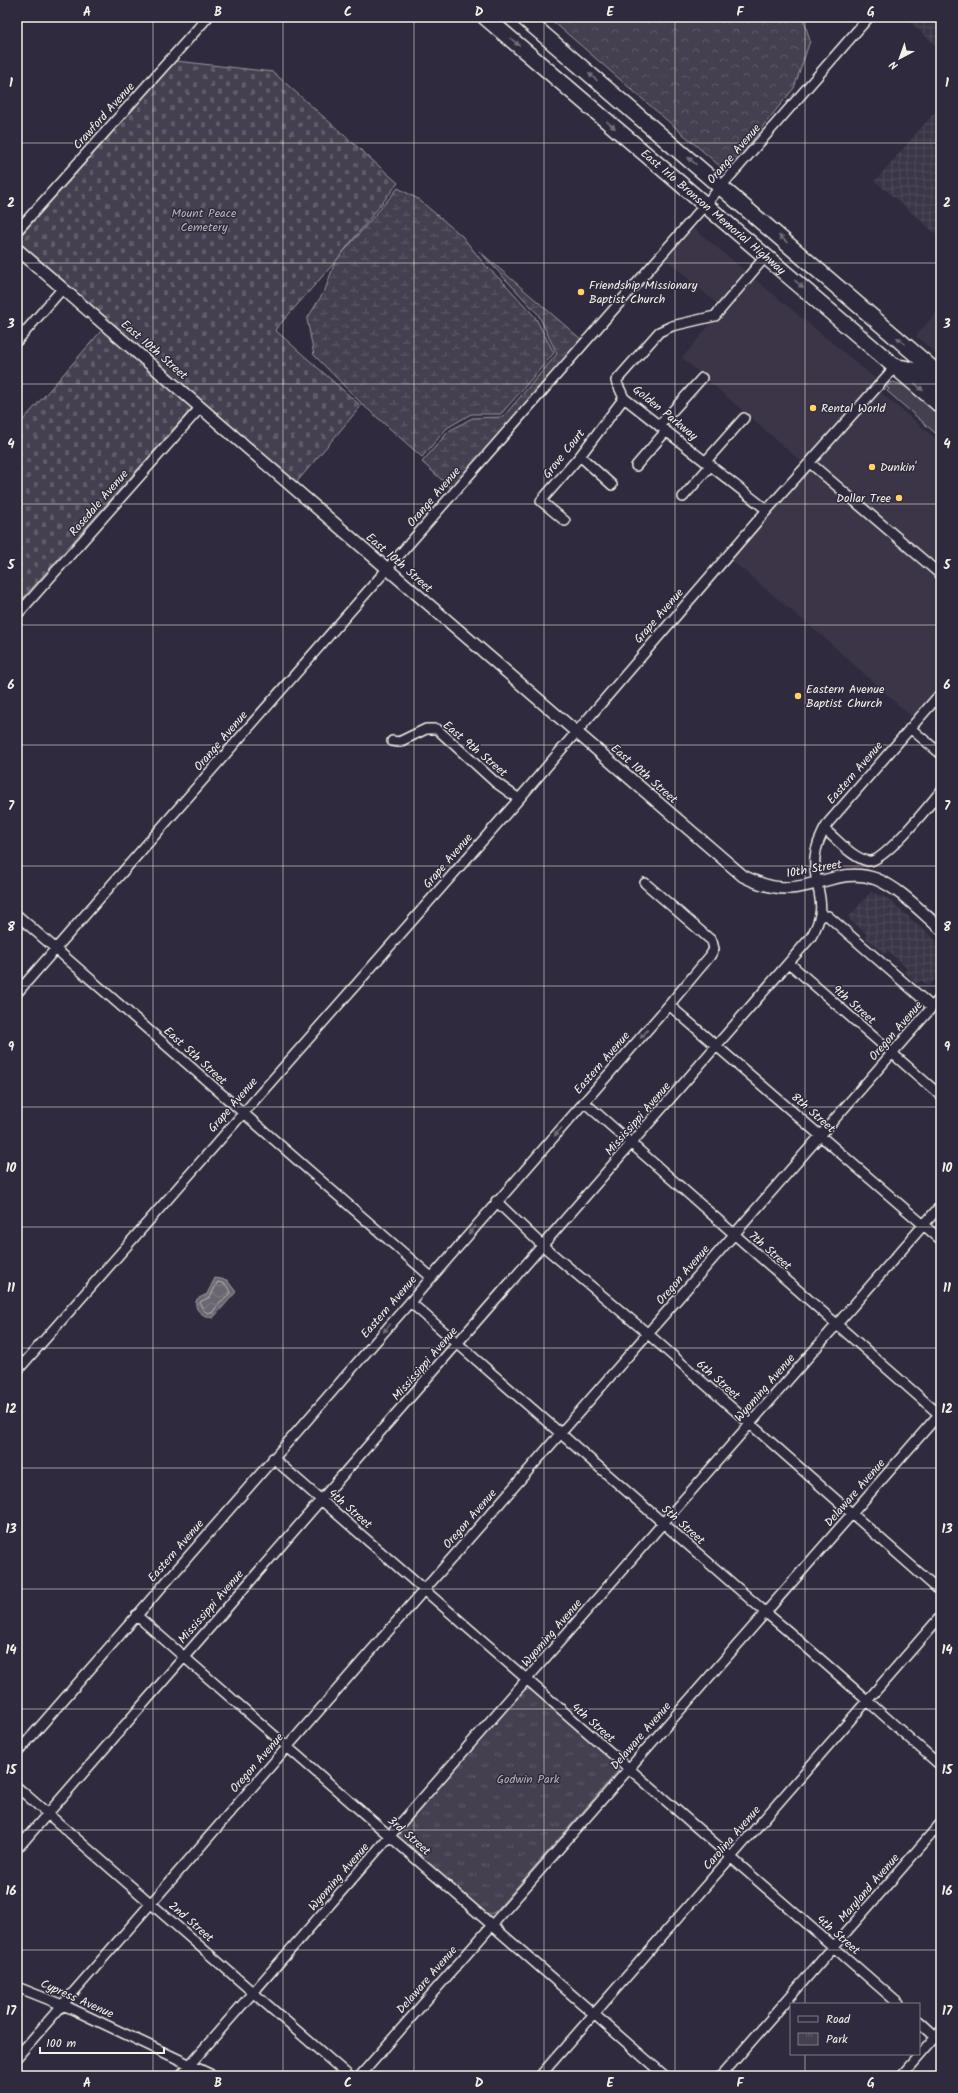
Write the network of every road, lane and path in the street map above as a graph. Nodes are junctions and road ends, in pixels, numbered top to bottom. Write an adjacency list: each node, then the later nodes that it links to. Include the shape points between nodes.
1 (208, 17): 7 (street, Crawford Avenue)
2 (485, 17): 6 (highway, East Irlo Bronson Memorial Highway, one-way to 6)
3 (523, 17): 5 (highway, East Irlo Bronson Memorial Highway, one-way to 3)
4 (869, 17): 5 (street, Orange Avenue)
5 (722, 186): 6 (street, Orange Avenue); 13 (highway, East Irlo Bronson Memorial Highway, one-way to 5)
6 (705, 204): 9 (highway, East Irlo Bronson Memorial Highway); 29 (street, Orange Avenue)
7 (17, 231)
8 (17, 248): 10 (street, East 10th Street)
9 (766, 256): 12 (highway, East Irlo Bronson Memorial Highway, one-way to 12); 16 (street, Golden Parkway, via 715,316 672,326 659,332 616,381)
10 (63, 288): 11 (street); 18 (street, East 10th Street)
11 (17, 341)
12 (895, 367): 15 (highway, via 911,368 922,373); 17 (highway, East Irlo Bronson Memorial Highway, one-way to 17); 23 (street, Grape Avenue)
13 (941, 376)
14 (702, 378): 20 (street)
15 (941, 388)
16 (624, 398): 20 (street, Golden Parkway); 21 (street, Grove Court)
17 (941, 406)
18 (200, 408): 29 (street, East 10th Street); 31 (street, Rosedale Avenue)
19 (744, 418): 22 (street)
20 (663, 428): 22 (street, Golden Parkway); 24 (street)
21 (580, 456): 25 (street); 28 (street, Grove Court, via 541,501)
22 (709, 463): 26 (street); 27 (street, Golden Parkway)
23 (810, 463): 27 (street, Grape Avenue); 30 (street)
24 (636, 466)
25 (612, 485)
26 (684, 498)
27 (767, 510): 34 (street, Grape Avenue)
28 (565, 521)
29 (387, 569): 34 (street, East 10th Street); 46 (street, Orange Avenue)
30 (941, 575)
31 (17, 615)
32 (941, 693): 33 (street, Eastern Avenue)
33 (910, 728): 36 (street); 39 (street, Eastern Avenue)
34 (576, 733): 38 (street, Grape Avenue); 42 (street, East 10th Street, via 731,867 749,879)
35 (392, 741): 38 (street, East 9th Street, via 399,742 426,729 437,729 496,782)
36 (941, 754)
37 (941, 790): 39 (street, 10th Street, via 887,853 875,861 869,862 858,857)
38 (519, 799): 56 (street, Grape Avenue)
39 (824, 829): 40 (street, Eastern Avenue, via 815,858)
40 (818, 881): 42 (street, 10th Street, via 790,888); 44 (street, Mississippi Avenue, via 822,898); 45 (street, 10th Street, via 850,876 875,879 900,894)
41 (645, 883): 50 (street, Eastern Avenue, via 712,941 714,949)
42 (770, 887)
43 (17, 915): 46 (street, East 5th Street)
44 (820, 915): 47 (street, Mississippi Avenue, via 811,937); 51 (street, via 828,916)
45 (941, 929)
46 (56, 948): 48 (street, Orange Avenue); 56 (street, East 5th Street)
47 (789, 963): 52 (street, Mississippi Avenue); 53 (street, 9th Street)
48 (17, 993)
49 (941, 997): 51 (street, Oregon Avenue)
50 (669, 1005): 52 (street, 8th Street); 55 (street, Eastern Avenue, one-way to 55)
51 (932, 1007): 53 (street, Oregon Avenue)
52 (716, 1047): 57 (street, 8th Street); 58 (street, Mississippi Avenue)
53 (892, 1054): 54 (street, 9th Street); 57 (street, Oregon Avenue)
54 (941, 1096)
55 (584, 1102): 58 (street, 7th Street); 59 (street, Eastern Avenue, one-way to 59)
56 (241, 1113): 65 (street, East 5th Street); 70 (street, Grape Avenue)
57 (820, 1135): 61 (street, 8th Street); 62 (street, Oregon Avenue)
58 (631, 1145): 62 (street, 7th Street); 64 (street, Mississippi Avenue)
59 (496, 1201): 64 (street, 6th Street); 65 (street, Eastern Avenue, one-way to 65)
60 (941, 1205): 61 (street, Wyoming Avenue)
61 (923, 1225): 63 (street, 8th Street); 67 (street, Wyoming Avenue)
62 (734, 1235): 67 (street, 7th Street); 68 (street, Oregon Avenue)
63 (941, 1240)
64 (543, 1246): 68 (street, 6th Street); 69 (street, Mississippi Avenue)
65 (431, 1278): 66 (street, Eastern Avenue)
66 (410, 1302): 69 (street, 5th Street); 74 (street, Eastern Avenue, one-way to 74)
67 (836, 1324): 71 (street, 7th Street); 72 (street, Wyoming Avenue)
68 (647, 1334): 72 (street, 6th Street); 73 (street, Oregon Avenue)
69 (458, 1344): 73 (street, 5th Street); 75 (street, Mississippi Avenue)
70 (17, 1371)
71 (940, 1414): 76 (street, Delaware Avenue)
72 (750, 1424): 76 (street, 6th Street); 77 (street, Wyoming Avenue)
73 (560, 1435): 77 (street, 5th Street); 78 (street, Oregon Avenue)
74 (273, 1458): 75 (street, 4th Street); 81 (street, Eastern Avenue)
75 (321, 1500): 78 (street, 4th Street); 83 (street, Mississippi Avenue)
76 (852, 1514): 79 (street, 6th Street); 80 (street, Delaware Avenue)
77 (663, 1523): 80 (street, 5th Street); 84 (street, Wyoming Avenue)
78 (423, 1590): 84 (street, 4th Street); 86 (street, Oregon Avenue)
79 (941, 1592)
80 (765, 1612): 85 (street, 5th Street, via 819,1656); 89 (street, Delaware Avenue)
81 (136, 1615): 83 (street, 3rd Street); 87 (street, Eastern Avenue)
82 (941, 1616): 85 (street, Carolina Avenue)
83 (184, 1656): 86 (street, 3rd Street); 91 (street, Mississippi Avenue)
84 (526, 1680): 89 (street, 4th Street); 93 (street, Wyoming Avenue)
85 (866, 1702): 88 (street, 5th Street); 95 (street, Carolina Avenue)
86 (287, 1747): 93 (street, 3rd Street); 96 (street, Oregon Avenue)
87 (17, 1753)
88 (941, 1766)
89 (628, 1769): 95 (street, 4th Street); 97 (street, Delaware Avenue)
90 (17, 1787): 91 (street, 2nd Street)
91 (48, 1813): 94 (street, Mississippi Avenue); 96 (street, 2nd Street)
92 (941, 1824): 98 (street, Maryland Avenue)
93 (390, 1836): 97 (street, 3rd Street); 100 (street, Wyoming Avenue)
94 (17, 1849)
95 (730, 1858): 98 (street, 4th Street); 103 (street, Carolina Avenue)
96 (151, 1903): 100 (street, 2nd Street); 102 (street, Oregon Avenue)
97 (491, 1924): 103 (street, 3rd Street); 111 (street, Delaware Avenue)
98 (833, 1947): 101 (street, 4th Street); 114 (street, Maryland Avenue)
99 (17, 1986): 102 (street, Cypress Avenue)
100 (253, 1992): 107 (street, Wyoming Avenue); 110 (street, 2nd Street)
101 (898, 2003)
102 (62, 2005): 106 (street, Oregon Avenue); 107 (street, Cypress Avenue)
103 (594, 2014): 112 (street, Carolina Avenue); 113 (street, 3rd Street)
104 (920, 2023): 105 (street)
105 (939, 2036): 115 (street)
106 (17, 2056)
107 (190, 2064): 108 (street, Wyoming Avenue); 109 (street, Cypress Avenue)
108 (180, 2076)
109 (214, 2076)
110 (349, 2076)
111 (360, 2076)
112 (540, 2076)
113 (665, 2076)
114 (721, 2076)
115 (901, 2076)

